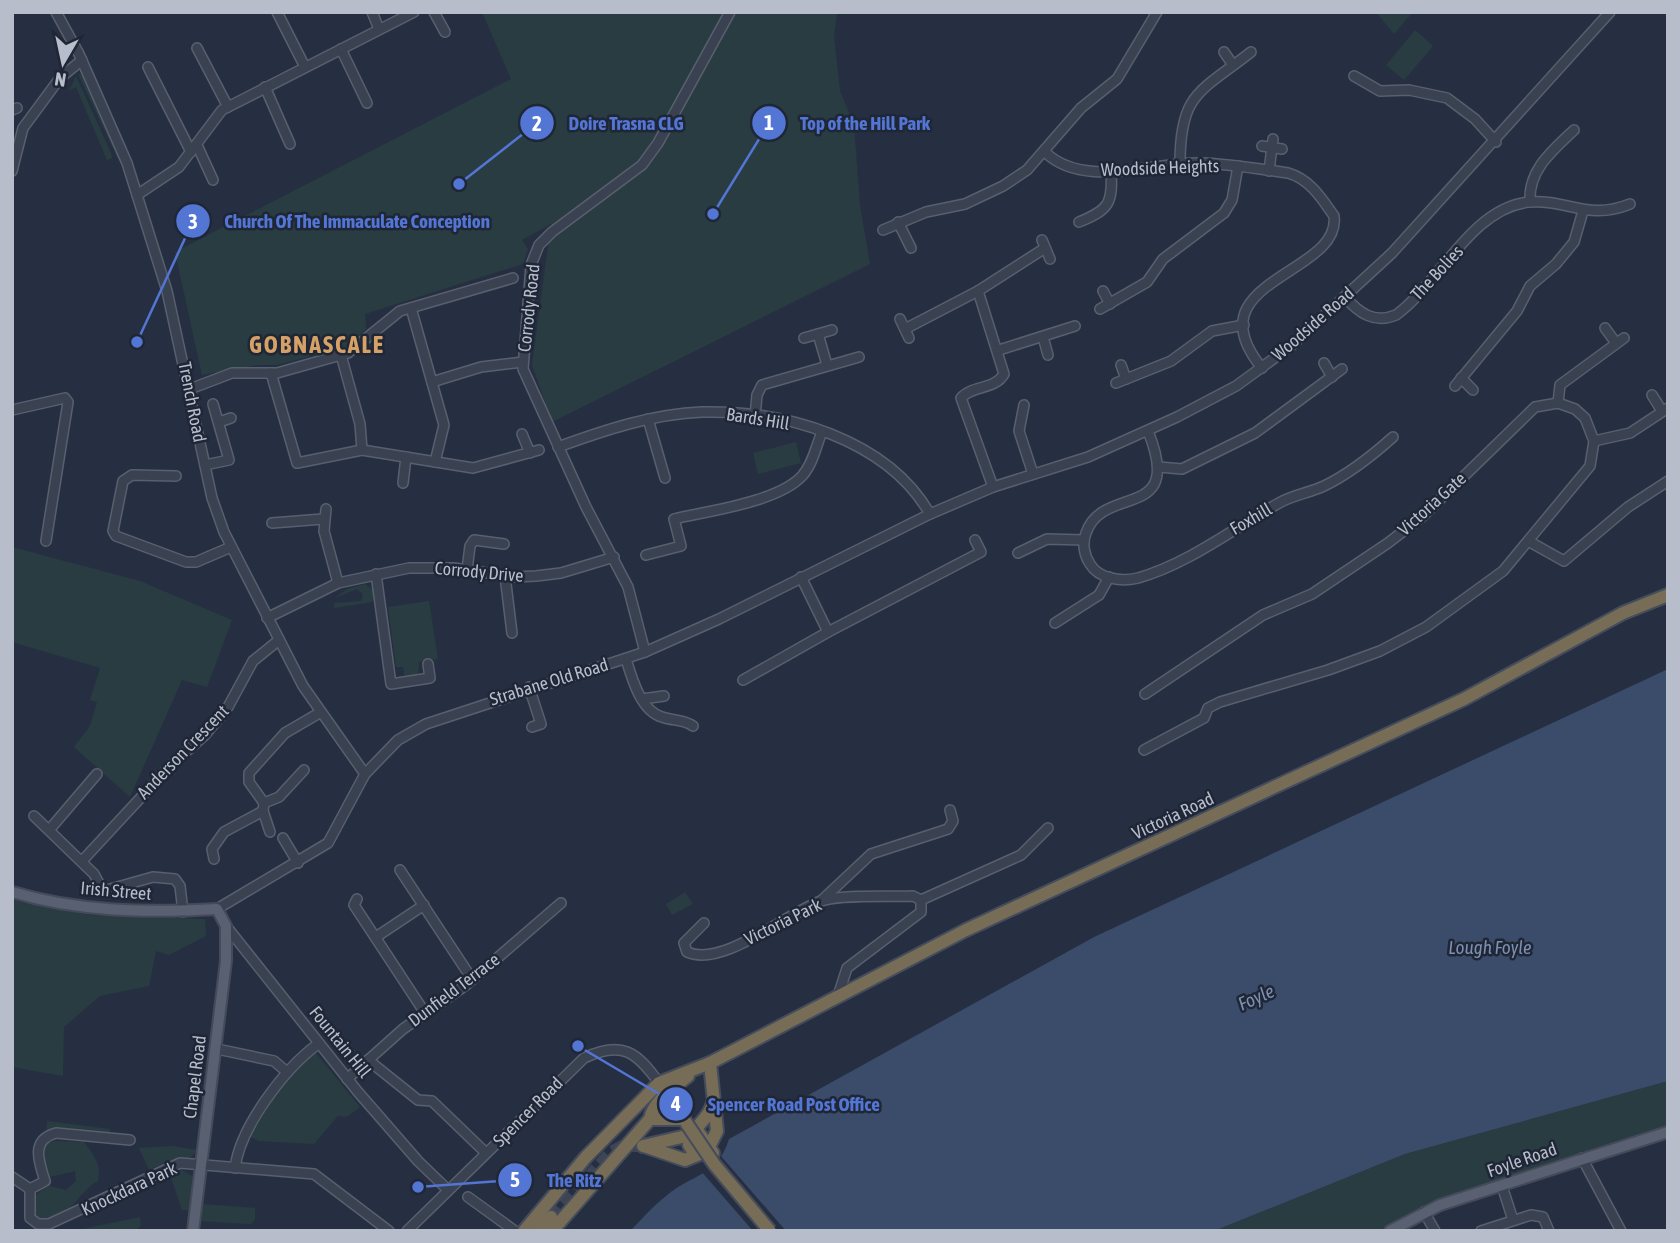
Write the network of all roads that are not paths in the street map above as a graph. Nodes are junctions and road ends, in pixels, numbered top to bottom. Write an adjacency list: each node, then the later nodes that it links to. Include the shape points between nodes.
1 (56, 12): 15 (street, Trench Road)
2 (277, 12): 18 (street)
3 (372, 12): 9 (street)
4 (414, 12): 9 (street)
5 (435, 12): 10 (street)
6 (730, 12): 65 (street, Corrody Road, via 642,164 539,245 531,265)
7 (1157, 12): 28 (street, via 1117,79 1081,108)
8 (1610, 12): 24 (street, Woodside Road)
9 (379, 29): 12 (street)
10 (446, 32)
11 (197, 48): 22 (street)
12 (341, 49): 18 (street); 21 (street)
13 (1224, 52): 16 (street)
14 (1251, 52): 16 (street)
15 (82, 60): 31 (street, via 60,78 23,128); 35 (street, Trench Road, via 117,135)
16 (1233, 65): 29 (street, via 1190,101 1182,121)
17 (148, 67): 27 (street)
18 (305, 67): 20 (street)
19 (1354, 76): 24 (street, via 1380,91 1409,90 1447,98)
20 (265, 87): 22 (street); 25 (street)
21 (367, 103)
22 (228, 107): 27 (street)
23 (1560, 128): 37 (street, via 1571,133 1534,172)
24 (1496, 142): 51 (street, Woodside Road)
25 (290, 144)
26 (1272, 145): 32 (street)
27 (194, 148): 34 (street); 35 (street, via 179,167)
28 (1045, 152): 33 (street, Woodside Heights, via 1063,167); 41 (street, via 1003,186 965,204)
29 (1180, 163): 30 (street, Woodside Heights); 33 (street, Woodside Heights)
30 (1238, 166): 32 (street, Woodside Heights); 49 (street, Woodside Heights, via 1232,200 1224,212 1163,259 1147,282 1105,307)
31 (12, 171)
32 (1269, 171): 53 (street, Woodside Heights, via 1298,176 1318,193 1335,222 1331,234 1294,271 1251,299)
33 (1111, 172): 42 (street, via 1108,205)
34 (213, 180)
35 (137, 195): 76 (street, Trench Road, via 167,291)
36 (1616, 197): 39 (street)
37 (1530, 202): 40 (street); 51 (street, The Bolies, via 1488,218 1396,315 1377,320 1364,315)
38 (1630, 204): 39 (street)
39 (1619, 209): 40 (street)
40 (1583, 211): 77 (street, via 1574,242 1530,286 1517,311 1458,382)
41 (898, 222): 43 (street); 44 (street)
42 (1083, 224)
43 (883, 230)
44 (911, 248)
45 (1049, 259): 48 (street, via 1044,244)
46 (513, 278): 47 (street)
47 (500, 282): 50 (street); 52 (street)
48 (978, 290): 56 (street); 61 (street)
49 (1103, 291)
50 (503, 293)
51 (1345, 297): 69 (street, Woodside Road)
52 (411, 308): 62 (street, via 400,311); 74 (street)
53 (1244, 325): 69 (street, via 1250,350); 73 (street, via 1212,331 1171,361)
54 (1075, 326): 59 (street)
55 (1605, 328): 79 (street, via 1620,340 1560,386)
56 (905, 329)
57 (832, 330): 58 (street)
58 (818, 334): 60 (street); 67 (street)
59 (1043, 337): 61 (street); 63 (street)
60 (804, 338)
61 (999, 350): 104 (street, via 1002,379 961,398)
62 (341, 355): 71 (street); 93 (street, via 360,424)
63 (1048, 355)
64 (859, 357): 67 (street)
65 (523, 362): 74 (street, via 481,367); 92 (street, Corrody Road)
66 (1324, 363): 72 (street)
67 (827, 365): 84 (street, via 762,385)
68 (1121, 365): 73 (street)
69 (1262, 368): 88 (street, Woodside Road)
70 (1342, 369): 72 (street)
71 (271, 373): 76 (street, via 241,371); 93 (street, via 297,463)
72 (1332, 377): 98 (street, via 1255,433 1182,469)
73 (1126, 379): 75 (street)
74 (432, 382): 96 (street, via 444,425)
75 (1116, 383)
76 (190, 389): 97 (street, Trench Road)
77 (1473, 390)
78 (1652, 395): 83 (street)
79 (1558, 403): 91 (street, via 1585,418); 135 (street, Victoria Gate, via 1535,407 1423,516 1388,543 1312,594 1263,615)
80 (213, 404): 87 (street)
81 (1024, 405): 99 (street, via 1019,431)
82 (12, 410): 111 (street, via 56,399 68,402)
83 (1665, 410): 91 (street, via 1630,433)
84 (755, 416): 86 (street, Bards Hill, via 700,412); 89 (street, Bards Hill)
85 (232, 418): 87 (street)
86 (648, 419): 92 (street, Bards Hill); 101 (street)
87 (219, 422): 97 (street, via 229,460)
88 (1148, 431): 98 (street); 99 (street, Woodside Road, via 1088,457)
89 (821, 432): 106 (street, Bards Hill, via 880,458 906,479); 116 (street, via 801,478 765,496 674,519 681,546)
90 (522, 434): 96 (street, via 534,451 473,468)
91 (1594, 441): 112 (street, via 1590,466)
92 (558, 447): 117 (street, Corrody Road)
93 (362, 450): 95 (street)
94 (1394, 451): 122 (street, Foxhill, via 1390,439 1325,485 1282,501 1165,567 1138,578)
95 (406, 457): 96 (street); 103 (street)
96 (435, 463)
97 (205, 466): 114 (street, Trench Road)
98 (1159, 467): 110 (street, via 1153,485 1139,499 1104,510 1090,522)
99 (1032, 474): 104 (street, Woodside Road)
100 (176, 476): 114 (street, via 132,475 123,481 113,531 116,536 186,562)
101 (665, 478)
102 (1668, 481): 112 (street, via 1628,507 1564,561)
103 (403, 483)
104 (993, 487): 106 (street, Woodside Road)
105 (326, 509): 107 (street)
106 (930, 514): 121 (street, Strabane Old Road)
107 (323, 519): 108 (street); 123 (street)
108 (272, 523)
109 (975, 540): 127 (street, via 981,552)
110 (1084, 540): 115 (street, via 1047,540); 122 (street, via 1088,562)
111 (46, 541)
112 (1530, 542): 141 (street, via 1503,571 1405,639 1328,670 1220,702 1208,708 1204,718)
113 (504, 544): 118 (street, via 474,540)
114 (231, 547): 125 (street, Trench Road)
115 (1018, 553)
116 (646, 555)
117 (614, 557): 120 (street, Corrody Drive, via 561,573); 130 (street, Corrody Road, via 628,587)
118 (467, 570): 119 (street, Corrody Drive, via 427,567); 120 (street, Corrody Drive)
119 (376, 574): 123 (street, Corrody Drive); 132 (street, via 391,684 430,678)
120 (505, 576): 128 (street)
121 (801, 577): 127 (street); 130 (street, Strabane Old Road)
122 (1109, 577): 126 (street, via 1100,595)
123 (338, 583): 125 (street, Corrody Drive)
124 (1668, 595): 170 (highway, Victoria Road, via 1623,613 1464,699 966,930)
125 (267, 618): 129 (street, Trench Road)
126 (1055, 623)
127 (828, 632): 133 (street)
128 (512, 633)
129 (279, 640): 138 (street, Trench Road); 153 (street, Anderson Crescent, via 253,661 228,707 205,735)
130 (645, 652): 131 (street, Strabane Old Road)
131 (626, 659): 134 (street, Strabane Old Road); 137 (street)
132 (428, 664)
133 (743, 680)
134 (530, 687): 140 (street, via 541,724); 144 (street, Strabane Old Road, via 426,724 398,740)
135 (1145, 694)
136 (664, 696): 137 (street)
137 (642, 699): 139 (street, via 659,717)
138 (321, 712): 144 (street, Trench Road); 145 (street, via 285,733 249,773 249,782)
139 (693, 726)
140 (532, 727)
141 (1144, 750)
142 (304, 770): 145 (street)
143 (97, 774): 149 (street)
144 (365, 774): 154 (street, Strabane Old Road, via 328,842)
145 (264, 807): 150 (street); 152 (street, via 224,832 212,849)
146 (950, 810): 158 (street, via 953,821 948,829 871,854)
147 (34, 816): 149 (street)
148 (1048, 828): 159 (street, Victoria Park, via 1021,855)
149 (50, 829): 153 (street)
150 (270, 832)
151 (283, 838): 154 (street)
152 (214, 859)
153 (82, 861): 163 (street, via 103,891 153,877 175,879)
154 (298, 863): 162 (street, Strabane Old Road)
155 (400, 870): 161 (street)
156 (12, 891): 163 (main road, Irish Street, via 85,907)
157 (357, 899): 166 (street, via 354,905)
158 (822, 900): 159 (street, Victoria Park, via 914,896); 164 (street, Victoria Park, via 720,953 698,957 687,953 684,943)
159 (921, 900): 170 (street, via 921,912 911,922 847,968)
160 (561, 903): 169 (street, Dunfield Terrace)
161 (424, 905): 166 (street); 169 (street)
162 (217, 909): 163 (main road, Irish Street); 165 (main road, Fountain Hill)
163 (183, 912)
164 (704, 922)
165 (226, 926): 167 (street, Fountain Hill); 168 (main road, Chapel Road)
166 (376, 937): 171 (street)
167 (247, 950): 168 (street); 172 (street, Fountain Hill)
168 (226, 955): 173 (main road, Chapel Road)
169 (472, 979): 171 (street, Dunfield Terrace)
170 (838, 996): 175 (highway, Victoria Road)
171 (425, 1013): 174 (street, Dunfield Terrace)
172 (318, 1044): 176 (street); 177 (street, Fountain Hill)
173 (217, 1049): 176 (street, via 274,1061); 189 (main road, Chapel Road)
174 (368, 1060): 177 (street, Dunfield Terrace); 186 (street, via 418,1100 432,1101)
175 (710, 1063): 178 (highway, Victoria Road); 179 (highway)
176 (287, 1072): 190 (street, via 237,1149)
177 (347, 1079): 194 (street, Fountain Hill)
178 (663, 1088): 180 (highway); 181 (highway); 186 (street, Spencer Road, via 626,1050 597,1051 584,1058); 203 (highway, via 586,1157)
179 (713, 1099): 183 (highway, via 710,1115); 185 (highway, via 717,1131)
180 (650, 1119): 181 (highway); 198 (highway)
181 (684, 1120): 205 (highway, bridge)
182 (1668, 1132): 188 (main road, Foyle Road)
183 (691, 1134): 185 (highway, via 699,1133); 187 (highway); 187 (highway, via 641,1146 685,1160)
184 (130, 1140): 193 (street, via 47,1135 37,1153 45,1181)
185 (711, 1146): 187 (highway, via 717,1163)
186 (486, 1153): 194 (street, Spencer Road)
187 (695, 1154)
188 (1582, 1158): 192 (main road, Foyle Road); 210 (street)
189 (201, 1165): 190 (street); 193 (street, Knockdara Park, via 180,1163 49,1224 38,1224 30,1217); 199 (main road, Chapel Road)
190 (235, 1168): 200 (street, via 314,1174)
191 (12, 1177): 193 (street)
192 (1502, 1186): 196 (main road, Foyle Road); 197 (street)
193 (30, 1189)
194 (447, 1189): 201 (street, Spencer Road)
195 (468, 1197): 202 (street)
196 (1424, 1212): 206 (main road, Foyle Road); 207 (street)
197 (1513, 1220): 208 (street); 209 (street, via 1543,1217)
198 (552, 1224): 204 (highway)
199 (193, 1231)
200 (389, 1231)
201 (407, 1231)
202 (515, 1231)
203 (524, 1231)
204 (540, 1231)
205 (770, 1231)
206 (1391, 1231)
207 (1435, 1231)
208 (1481, 1231)
209 (1549, 1231)
210 (1621, 1231)

